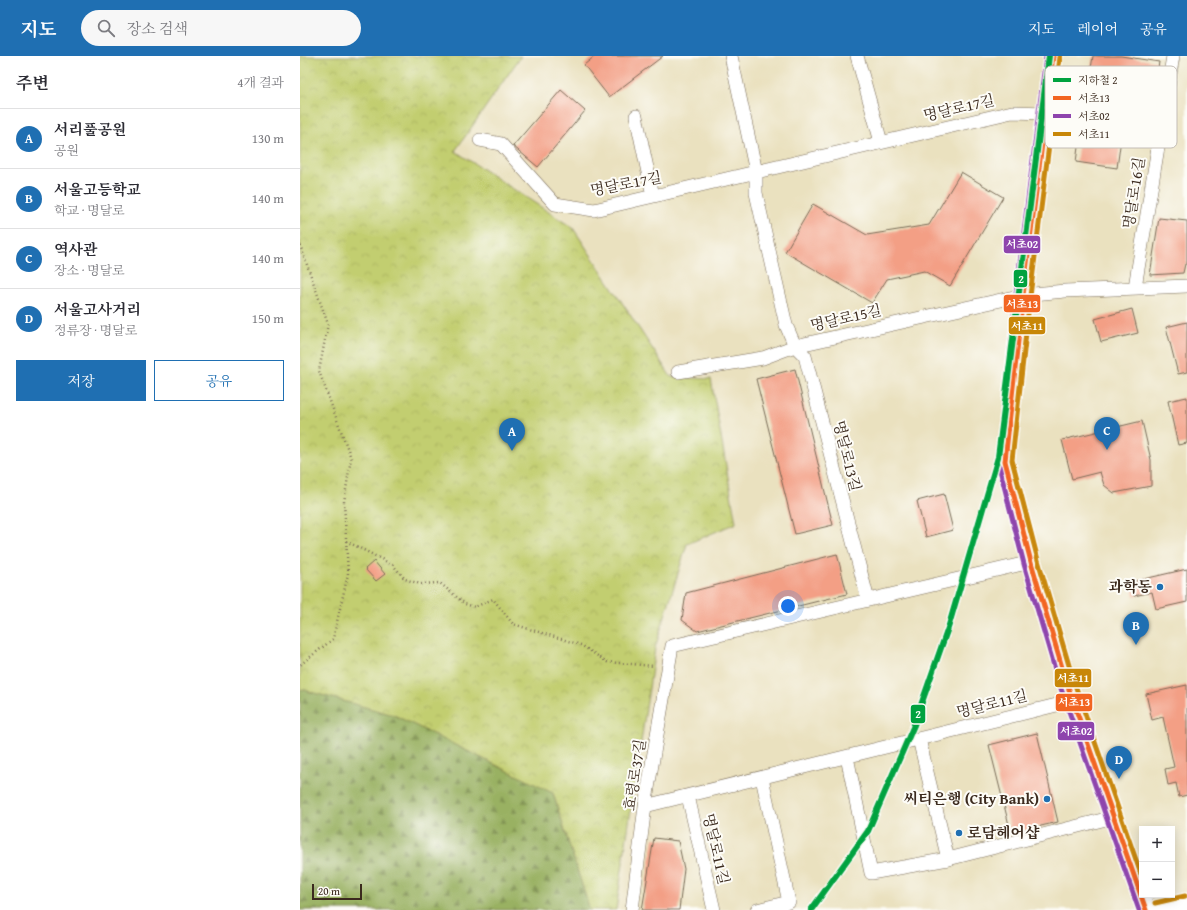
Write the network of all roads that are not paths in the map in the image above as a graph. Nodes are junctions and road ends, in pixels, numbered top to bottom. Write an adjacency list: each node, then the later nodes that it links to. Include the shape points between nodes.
1 (731, 56): 13 (street)
2 (857, 56): 11 (street)
3 (1054, 56): 5 (main road)
4 (1173, 56): 6 (street, 명달로16길)
5 (1053, 66)
6 (1171, 66)
7 (1045, 113): 11 (street, 명달로17길, via 1012,112)
8 (636, 116): 14 (street)
9 (1045, 121): 17 (main road)
10 (480, 140): 14 (street, 명달로17길, via 501,144 555,204 594,210)
11 (881, 142): 13 (street, 명달로17길)
12 (1158, 148): 16 (street, 명달로16길)
13 (756, 172): 14 (street, 명달로17길); 18 (street, 명달로13길, via 756,193 786,325)
14 (653, 196)
15 (1187, 286): 16 (street)
16 (1135, 287): 17 (street)
17 (1023, 295): 18 (street, 명달로15길); 20 (main road, via 1005,461)
18 (795, 346): 19 (street, 명달로15길, via 763,358); 21 (street, 명달로13길, via 805,356)
19 (678, 372)
20 (1031, 562): 21 (street); 22 (main road)
21 (868, 600): 27 (street, 효령로37길, via 672,646)
22 (1073, 701): 23 (street, 명달로11길); 28 (main road)
23 (919, 739): 24 (street, 명달로11길); 29 (street)
24 (846, 757): 25 (street, 명달로11길); 29 (street, via 871,873)
25 (762, 778): 26 (street, 명달로11길); 33 (street, via 789,902)
26 (688, 796): 27 (street, 명달로11길); 32 (street, 명달로11길)
27 (645, 806): 31 (street, 효령로37길)
28 (1114, 817): 29 (street); 34 (main road)
29 (948, 859)
30 (1187, 903): 35 (main road)
31 (632, 910)
32 (714, 910)
33 (757, 910)
34 (1146, 910)
35 (1157, 910)

